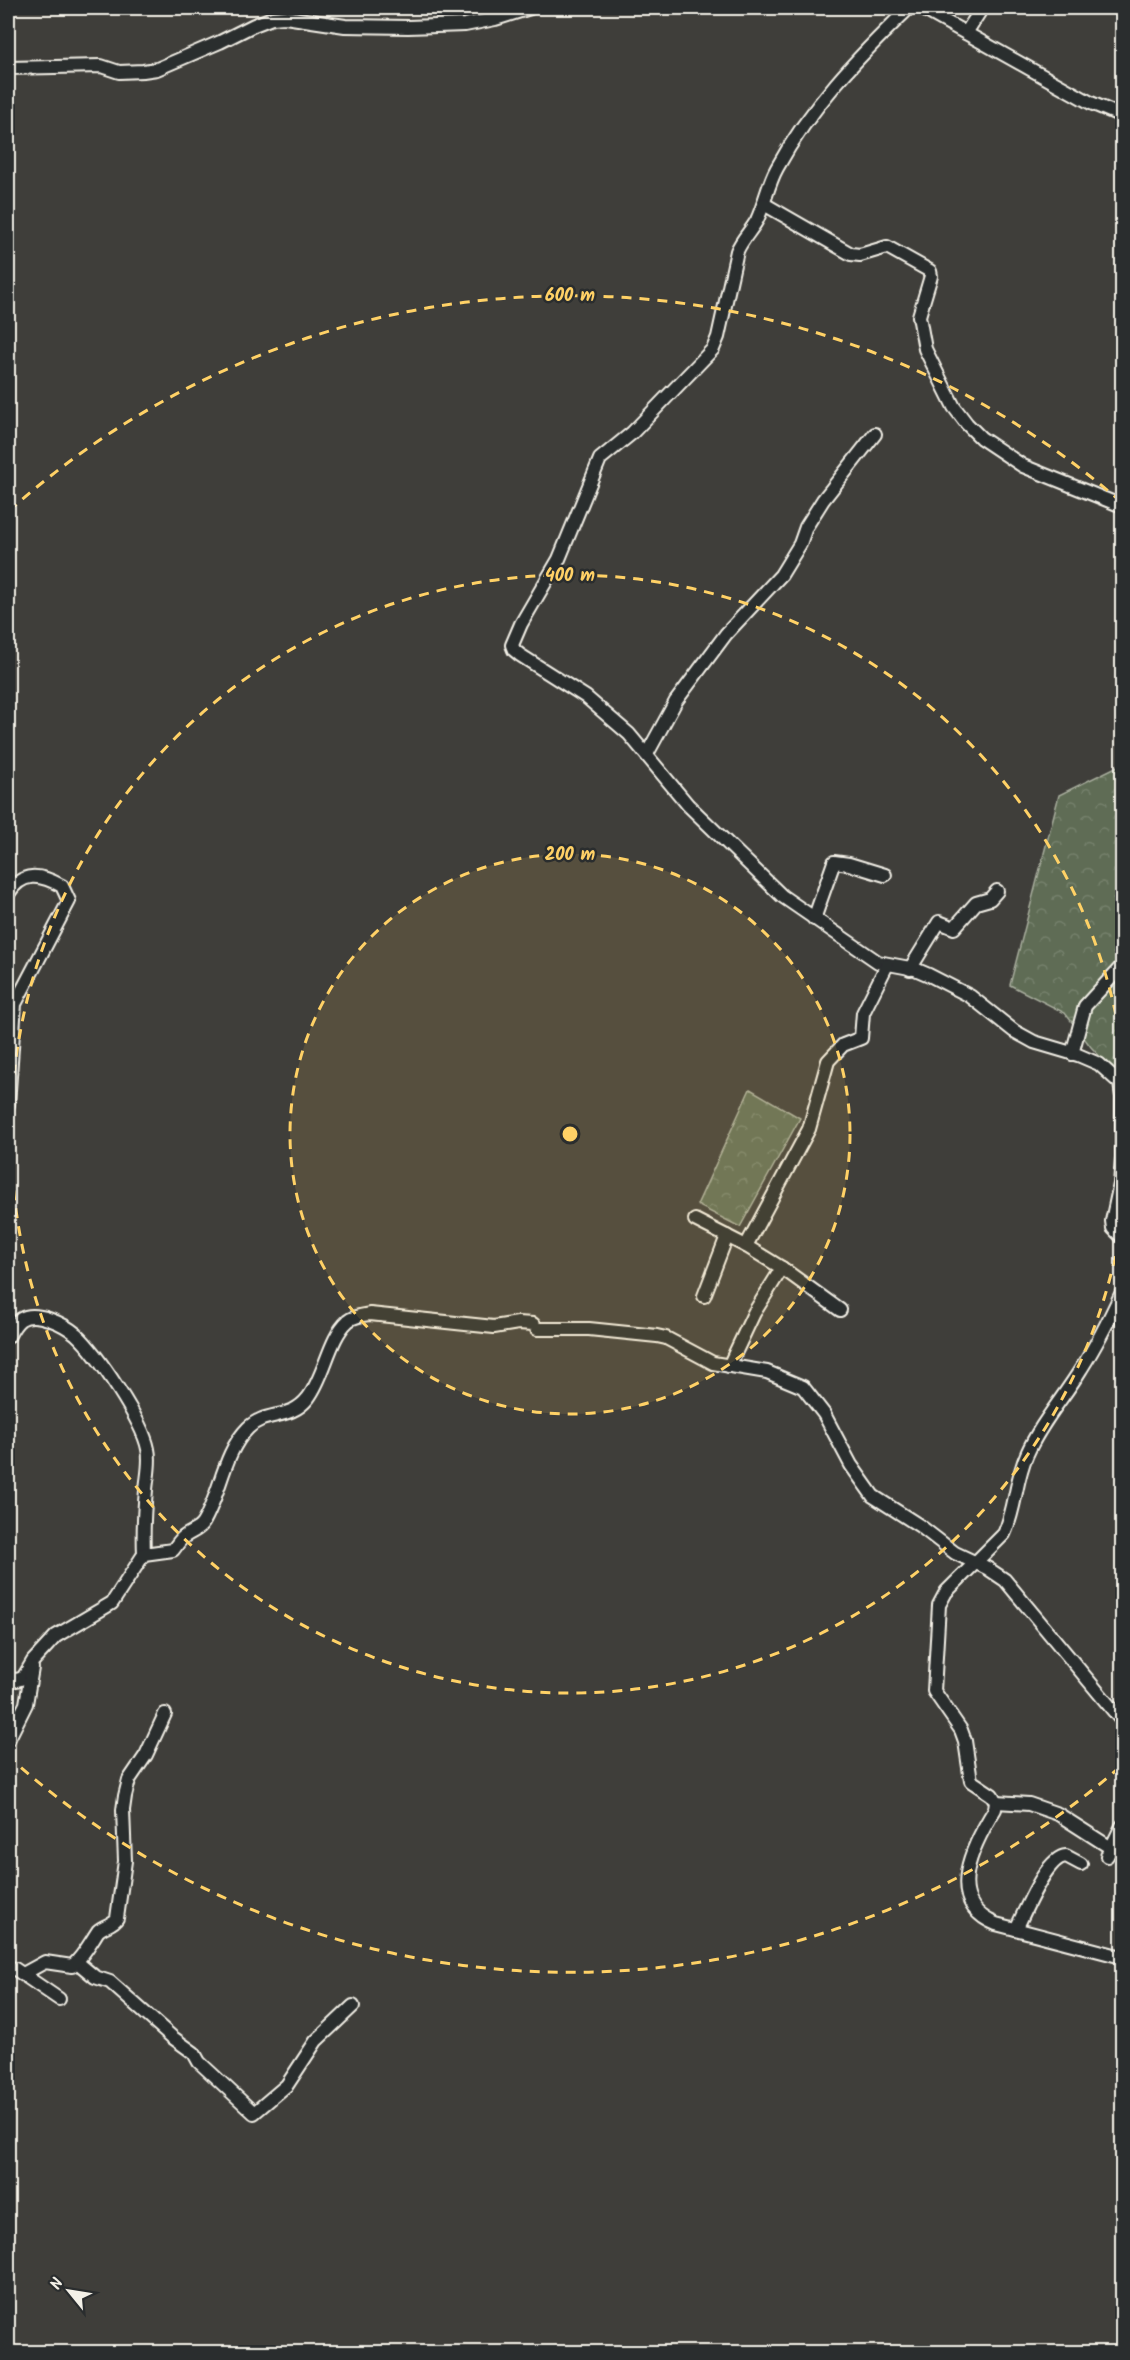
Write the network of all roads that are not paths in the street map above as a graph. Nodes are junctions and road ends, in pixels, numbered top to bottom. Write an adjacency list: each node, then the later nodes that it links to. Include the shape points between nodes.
1 (530, 8): 6 (street, via 465,25 345,26 272,18 157,69 119,72 101,66)
2 (909, 8): 8 (street, via 879,36 810,115 777,167)
3 (921, 8): 5 (street)
4 (982, 8): 5 (street)
5 (966, 33): 7 (street, via 1091,103)
6 (8, 68)
7 (1122, 116)
8 (764, 204): 10 (street, via 851,254 887,247 930,271 920,312 925,349 960,416 981,438 1023,466); 11 (street, via 737,251 713,349 632,433 600,459 559,559 512,645 520,655 586,697)
9 (875, 434): 11 (street, via 811,518 788,566 726,634 676,701)
10 (1122, 506)
11 (647, 754): 15 (street, via 688,805 723,840 782,896)
12 (885, 875): 15 (street, via 834,862)
13 (997, 891): 18 (street, via 990,899 976,903 954,928 939,922)
14 (8, 894): 21 (street, via 17,881 34,877 62,886 69,901 15,1004)
15 (814, 919): 16 (street)
16 (887, 965): 18 (street); 25 (street, via 863,1013 861,1038 843,1046 828,1061 810,1125)
17 (1122, 966): 19 (street, via 1085,1006)
18 (910, 969): 19 (street, via 970,996 1034,1042)
19 (1072, 1054): 20 (street, via 1109,1071 1120,1083)
20 (1122, 1098): 24 (street, via 1120,1184 1112,1221)
21 (8, 1105)
22 (695, 1220): 23 (street)
23 (728, 1236): 25 (street); 28 (street)
24 (1122, 1237)
25 (746, 1246): 26 (street)
26 (782, 1268): 29 (street); 31 (street, via 754,1313)
27 (1122, 1292): 33 (street, via 1082,1368 1027,1453 1004,1534)
28 (704, 1296)
29 (840, 1310)
30 (8, 1337): 32 (street, via 25,1317 52,1321 78,1336 116,1383 149,1453 142,1524)
31 (729, 1366): 32 (street, via 713,1363 666,1338 633,1332 537,1329 533,1324 518,1323 494,1327 370,1314 357,1316 348,1321 336,1340 316,1386 301,1406 248,1428 228,1458 201,1526 186,1534 173,1550); 33 (street, via 767,1372 803,1387 824,1414 873,1496 955,1553)
32 (144, 1554): 34 (street, via 112,1603 56,1636)
33 (977, 1562): 37 (street, via 1005,1580); 39 (street, via 941,1598 934,1691 961,1730 970,1781)
34 (33, 1661): 35 (street, via 23,1677); 38 (street, via 28,1698)
35 (8, 1679)
36 (165, 1714): 44 (street, via 129,1780 125,1796 125,1861 117,1918 99,1930)
37 (1122, 1721)
38 (8, 1740)
39 (996, 1802): 40 (street, via 1029,1804 1050,1811 1070,1821 1109,1852); 42 (street, via 972,1854 966,1881 976,1911 987,1920)
40 (1122, 1826)
41 (1081, 1864): 42 (street, via 1066,1856 1055,1860)
42 (1016, 1929): 43 (street)
43 (1122, 1958)
44 (77, 1962): 46 (street, via 72,1966 45,1962); 48 (street, via 95,1977 110,1982 194,2053 254,2113 287,2085 316,2041)
45 (8, 1967): 46 (street)
46 (23, 1974): 47 (street)
47 (59, 1999)
48 (353, 2006)

